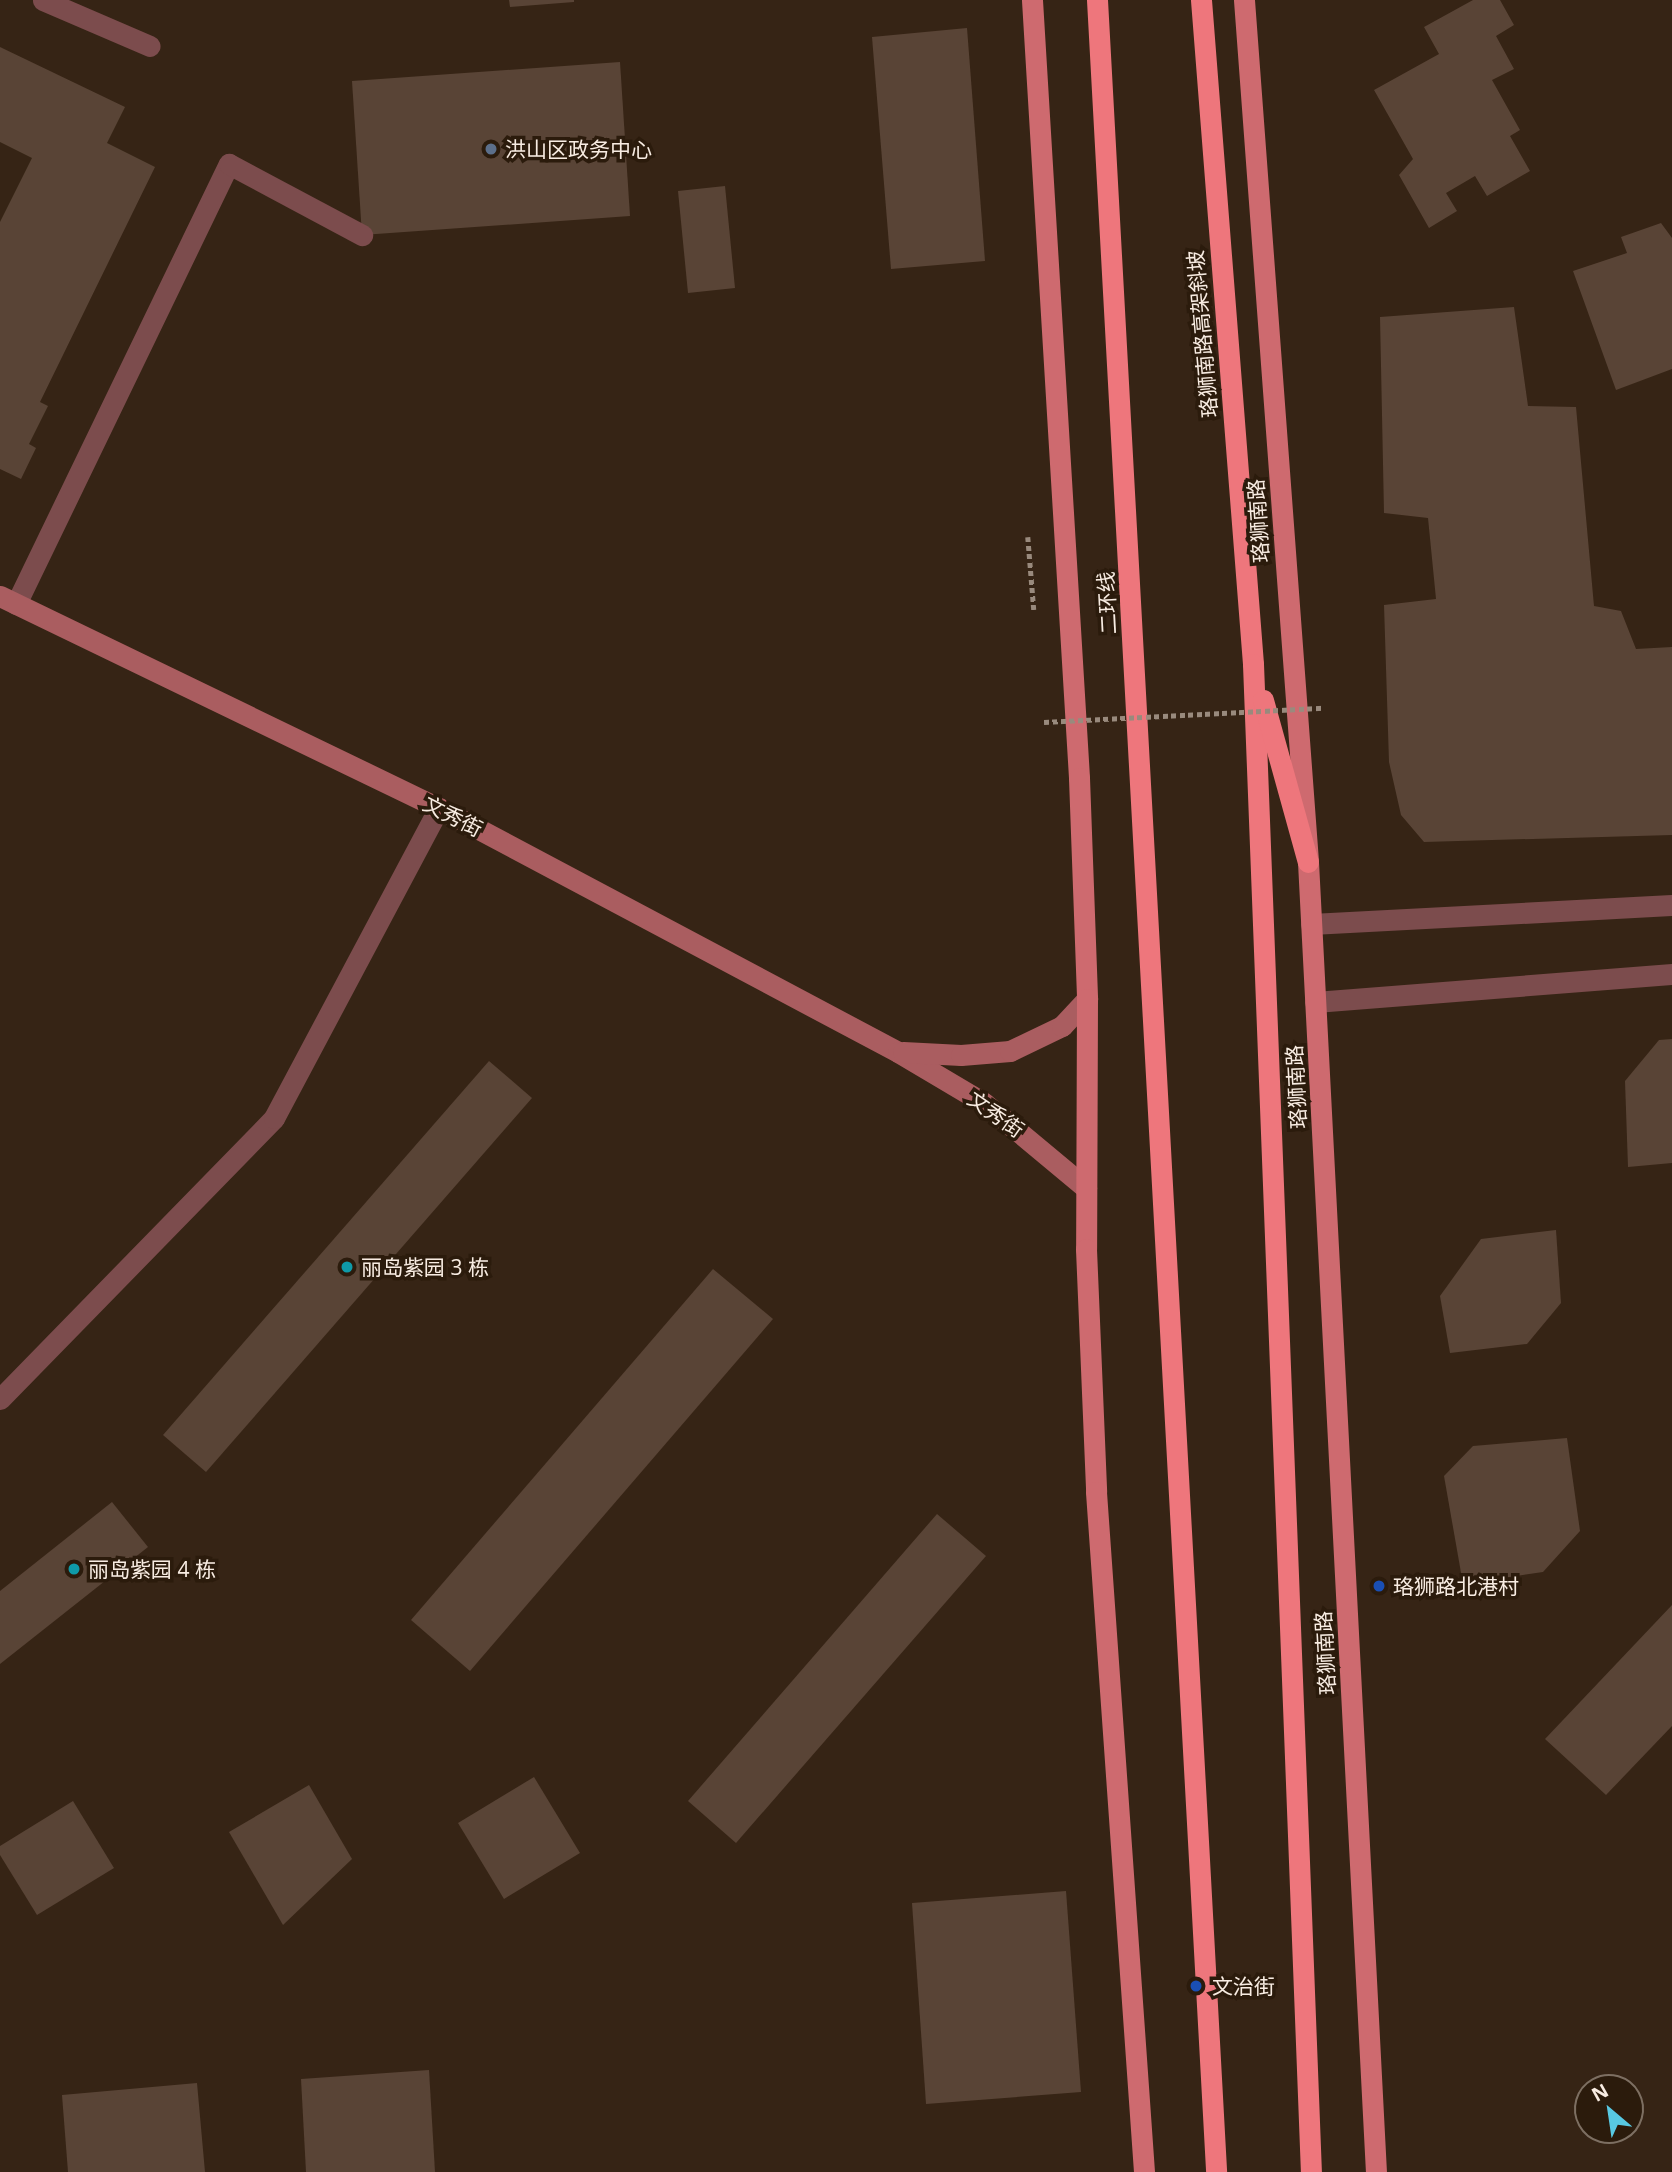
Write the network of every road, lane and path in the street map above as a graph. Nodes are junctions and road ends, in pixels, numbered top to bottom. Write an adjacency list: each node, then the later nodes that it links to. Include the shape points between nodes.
1 (43, 0): 6 (street)
2 (1032, 0): 17 (main road, via 1079,778)
3 (1097, 0): 23 (highway, 二环线)
4 (1200, 0): 9 (highway, 珞狮南路高架斜坡)
5 (1244, 0): 13 (main road, 珞狮南路)
6 (150, 46)
7 (362, 235): 8 (street, via 229,164)
8 (8, 600): 12 (street, 文秀街)
9 (1253, 664): 13 (highway); 24 (highway, 珞狮南路)
10 (1324, 708): 11 (path, bridge)
11 (1044, 722)
12 (439, 808): 19 (street, 文秀街); 21 (street, via 274,1118)
13 (1308, 862): 15 (main road, 珞狮南路)
14 (1672, 905): 15 (street)
15 (1311, 923): 18 (main road, 珞狮南路)
16 (1672, 974): 18 (street)
17 (1087, 999): 19 (street, 文秀街, via 1062,1026 1010,1051 961,1055); 20 (main road)
18 (1315, 1002): 25 (main road, 珞狮南路)
19 (898, 1052): 20 (street, 文秀街, via 984,1103)
20 (1086, 1188): 22 (main road, via 1096,1492)
21 (0, 1399)
22 (1144, 2172)
23 (1216, 2172)
24 (1311, 2172)
25 (1376, 2172)

